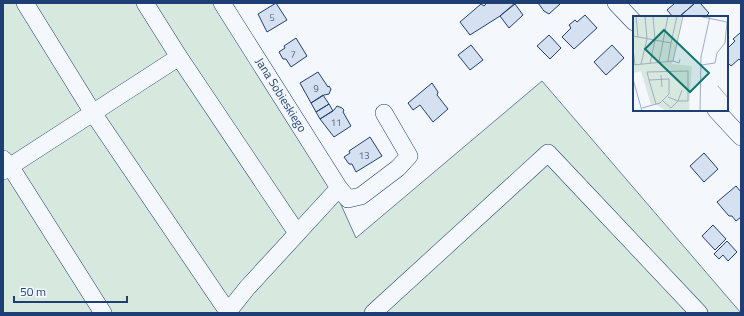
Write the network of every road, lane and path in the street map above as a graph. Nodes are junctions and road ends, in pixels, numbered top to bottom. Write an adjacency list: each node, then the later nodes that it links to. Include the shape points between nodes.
1 (24, 3): 8 (street)
2 (145, 3): 6 (street)
3 (222, 3): 12 (street, Jana Sobieskiego)
4 (616, 3): 5 (street)
5 (633, 21)
6 (179, 57): 8 (street); 13 (street)
7 (717, 111): 10 (street)
8 (93, 113): 11 (street); 14 (street)
9 (384, 113): 12 (street, via 409,156 398,168 361,196 348,199)
10 (741, 136)
11 (5, 165): 15 (street)
12 (339, 188): 13 (street)
13 (297, 233): 14 (street)
14 (228, 312)
15 (103, 313)
16 (373, 313): 17 (street, via 548,153)
17 (699, 313)

